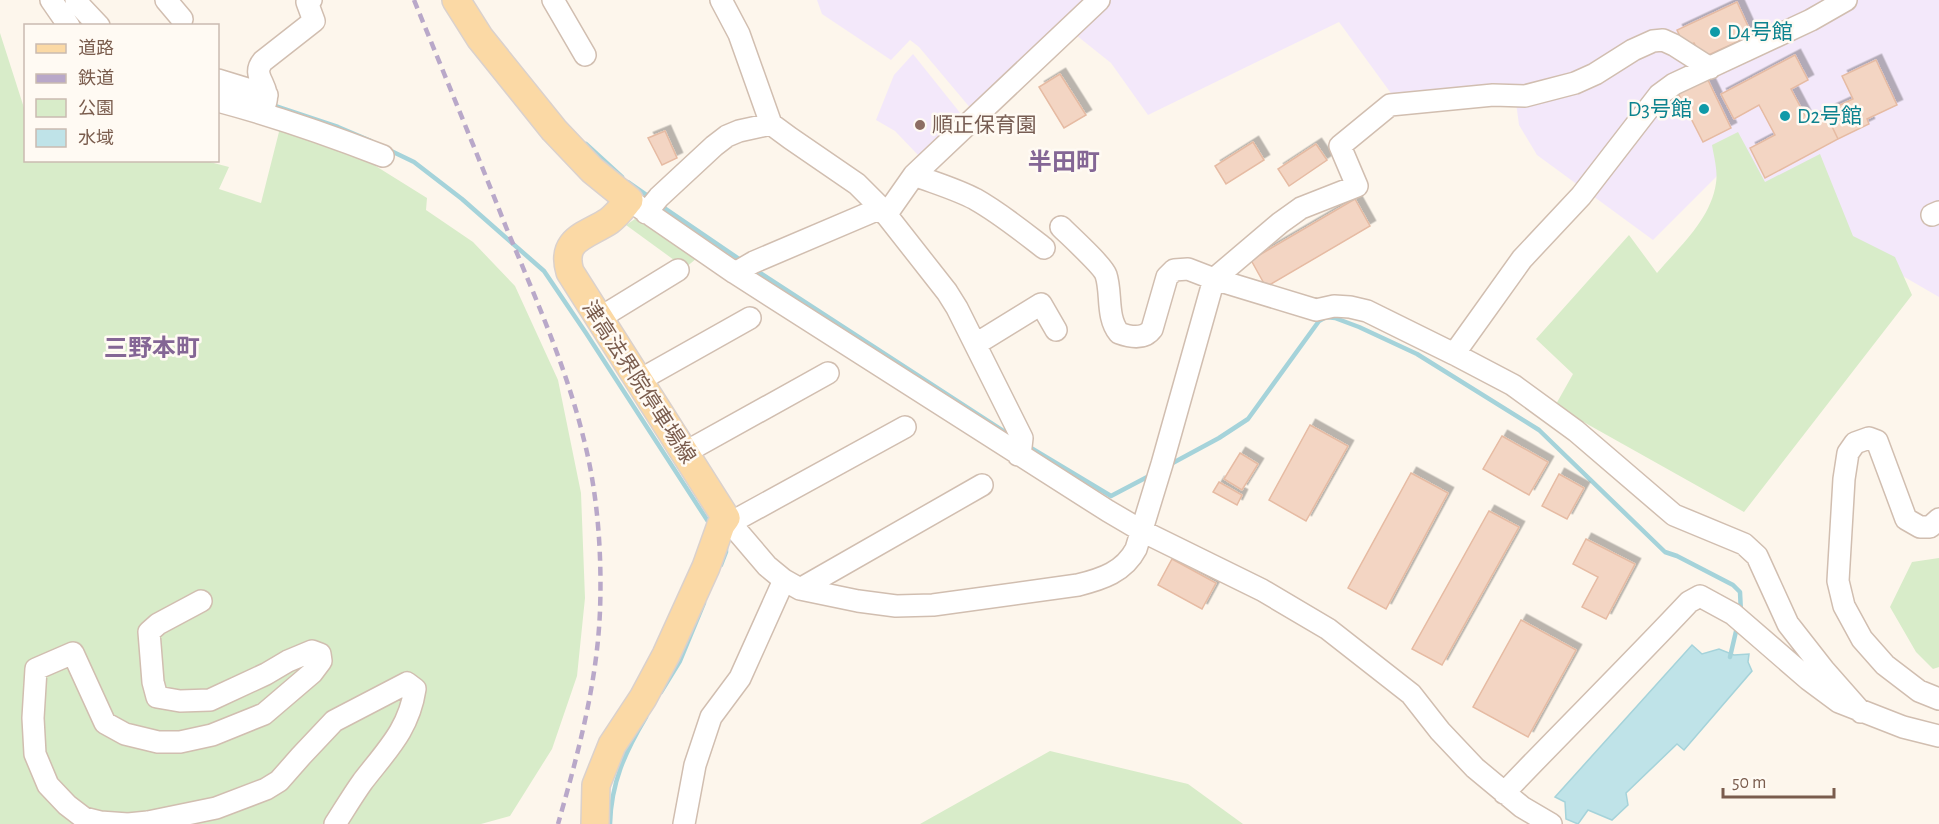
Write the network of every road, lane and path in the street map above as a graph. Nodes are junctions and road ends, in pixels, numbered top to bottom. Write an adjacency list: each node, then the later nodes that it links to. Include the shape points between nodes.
1 (51, 0): 11 (street)
2 (76, 0): 12 (street)
3 (166, 0): 10 (street)
4 (311, 0): 17 (street, via 307,2 314,21 258,66)
5 (553, 0): 13 (street)
6 (721, 0): 18 (street, via 739,34)
7 (1099, 0): 20 (street)
8 (1846, 0): 14 (street)
9 (464, 3): 21 (main road, via 480,38 554,130 592,170)
10 (182, 19)
11 (68, 24)
12 (97, 24)
13 (585, 55)
14 (1710, 68): 27 (street, via 1674,45 1653,41 1586,79 1525,96 1493,95 1390,105 1340,146 1357,186 1301,208); 32 (street, via 1659,95 1581,196 1522,259)
15 (219, 80): 17 (street)
16 (219, 100): 17 (street)
17 (265, 103): 19 (street, via 322,132)
18 (770, 120): 21 (street, via 727,136); 22 (street)
19 (383, 156)
20 (914, 175): 22 (street); 24 (street, via 975,199)
21 (647, 204): 25 (street); 29 (main road, 津高法界院停車場線, via 574,241 567,255 570,272)
22 (887, 210): 25 (street); 31 (street)
23 (1061, 228): 27 (street, via 1106,273 1112,320 1119,333 1142,337 1150,332 1167,277 1174,270 1188,269)
24 (1044, 248)
25 (744, 268): 36 (street)
26 (678, 270): 29 (street)
27 (1214, 279): 32 (street, via 1316,310 1334,306 1367,311); 41 (street)
28 (750, 318): 34 (street)
29 (598, 319): 34 (main road, 津高法界院停車場線)
30 (1056, 330): 31 (street, via 1041,304)
31 (979, 342): 36 (street)
32 (1455, 354): 45 (street, via 1513,385 1576,431 1674,515 1744,544 1757,556 1788,624)
33 (828, 373): 37 (street)
34 (638, 381): 37 (main road, 津高法界院停車場線)
35 (905, 427): 40 (street)
36 (1020, 447): 41 (street)
37 (684, 453): 40 (main road, 津高法界院停車場線)
38 (982, 485): 42 (street)
39 (1939, 519): 44 (street, via 1930,527 1920,527 1906,519 1877,441 1869,438 1855,443 1848,453 1844,479 1838,581 1844,606 1862,639 1885,665 1919,691)
40 (723, 527): 42 (street); 49 (main road, via 666,655 612,745 596,786)
41 (1142, 531): 42 (street, via 1130,560 1114,573 1078,585 933,605 896,606 858,602); 47 (street, via 1262,590 1328,629 1411,694 1440,731)
42 (792, 584): 50 (street, via 740,678 711,717 695,765)
43 (201, 601): 48 (street, via 149,632 158,697 210,700 312,651 320,654 321,661 264,714 212,735 180,742 158,742 125,734 105,723 73,653 36,669 36,754 48,784 84,818 100,822 148,822 216,808 279,781 334,721 407,682 415,689 412,707 397,739)
44 (1939, 699)
45 (1862, 712): 46 (street); 47 (street, via 1839,702 1738,618 1701,596 1689,602)
46 (1939, 736)
47 (1504, 793): 51 (street)
48 (334, 824)
49 (595, 824)
50 (684, 824)
51 (1551, 824)

